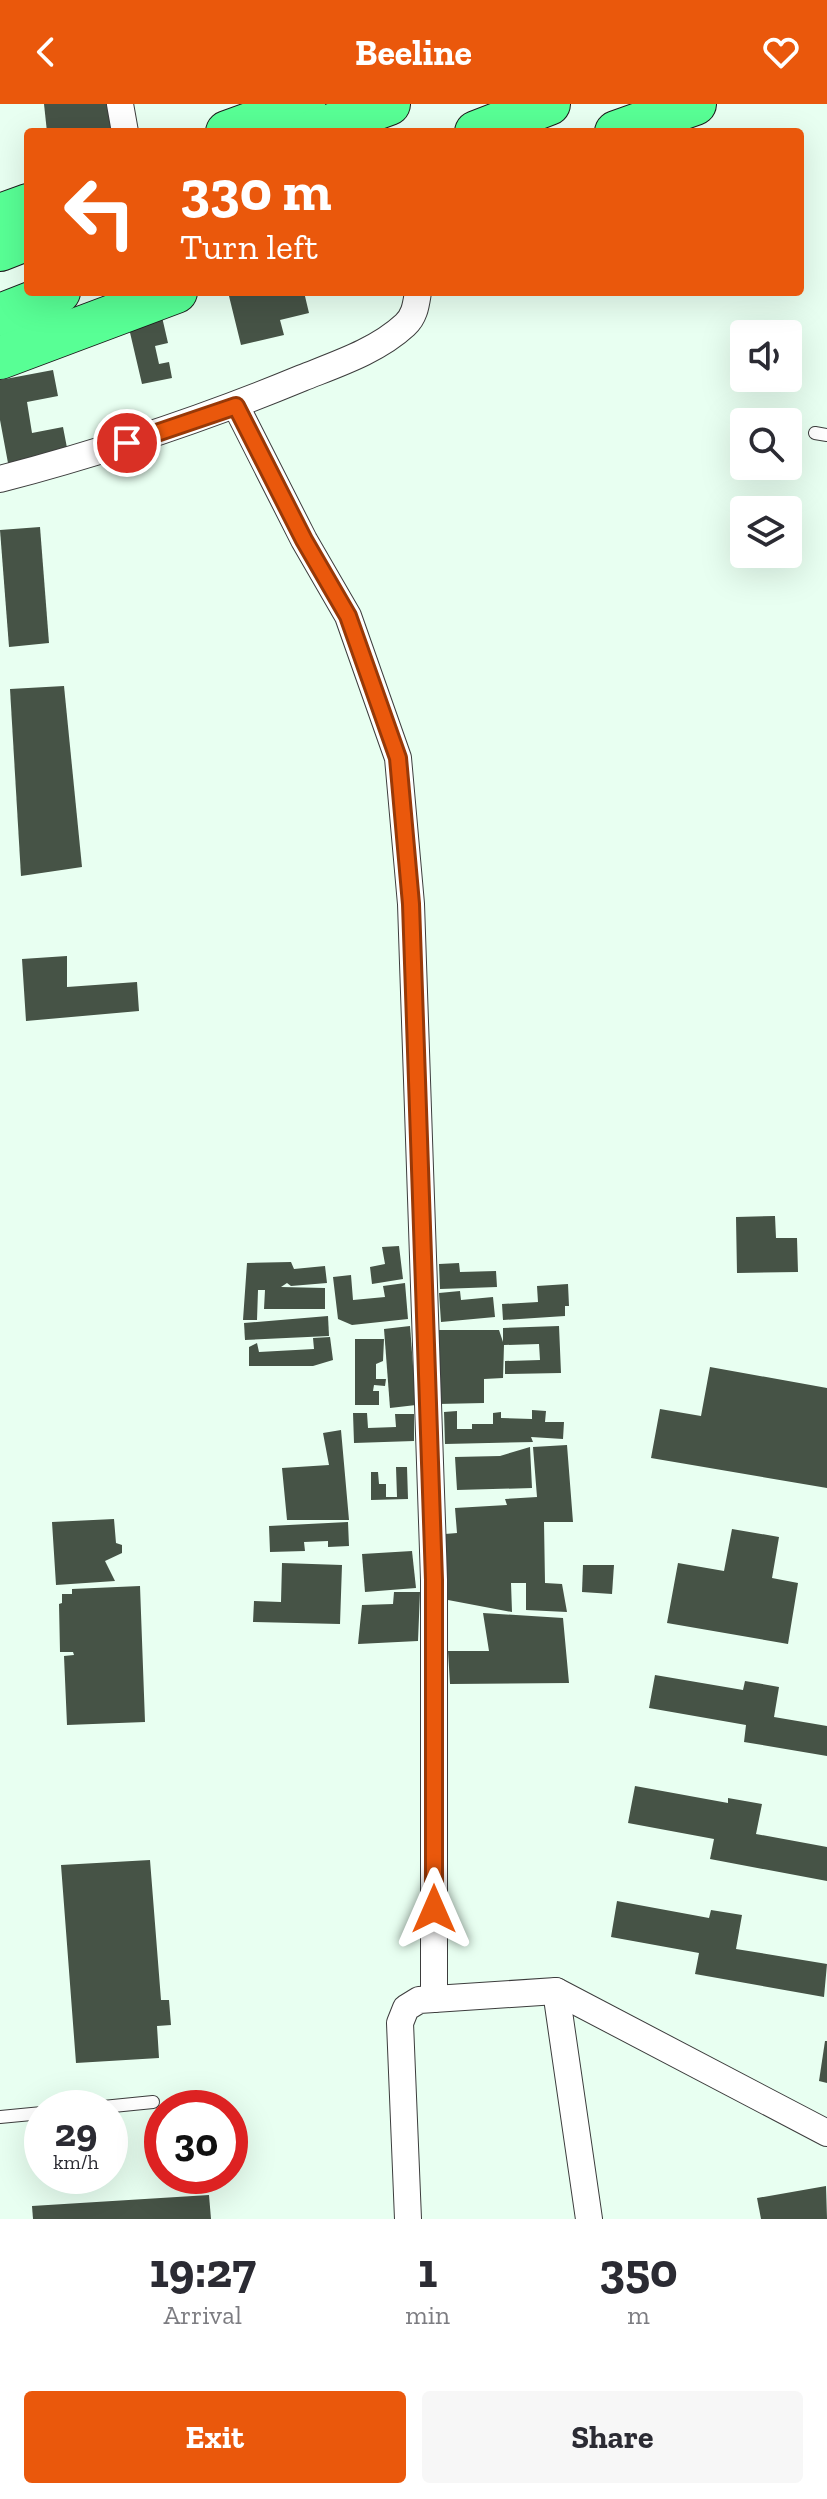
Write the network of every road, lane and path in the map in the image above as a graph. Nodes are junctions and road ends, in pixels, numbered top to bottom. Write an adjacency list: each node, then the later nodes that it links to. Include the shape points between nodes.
1 (120, 104): 6 (street)
2 (389, 104): 5 (main road)
3 (549, 104): 8 (main road)
4 (695, 104): 9 (main road)
5 (297, 113): 7 (main road)
6 (124, 128)
7 (242, 128)
8 (486, 128)
9 (627, 128)
10 (24, 206): 11 (main road)
11 (0, 215)
12 (24, 241): 13 (main road)
13 (0, 250)
14 (49, 296): 17 (main road)
15 (165, 296): 18 (main road)
16 (417, 296): 19 (street, via 406,325 369,350)
17 (0, 315)
18 (0, 358)
19 (236, 406): 20 (street, via 100,453); 22 (street, via 348,616 398,758 411,904 434,1580)
20 (0, 479)
21 (556, 1991): 22 (street); 25 (street); 27 (street)
22 (434, 1999): 26 (street, via 406,2008 400,2023)
23 (24, 2115): 24 (lane)
24 (0, 2117)
25 (827, 2133)
26 (408, 2219)
27 (589, 2219)

